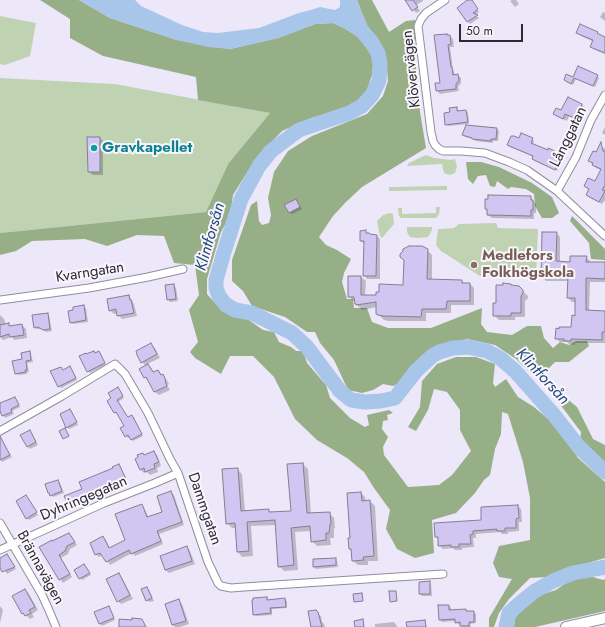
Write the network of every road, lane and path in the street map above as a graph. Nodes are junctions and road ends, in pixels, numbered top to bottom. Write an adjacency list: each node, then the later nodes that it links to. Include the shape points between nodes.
1 (445, 0): 3 (street, Klövervägen, via 426,14 418,26 435,146 442,151 485,153 527,170)
2 (605, 95): 3 (street, Långgatan)
3 (557, 191): 4 (street)
4 (605, 236)
5 (184, 269): 6 (street, Kvarngatan, via 89,288)
6 (0, 300)
7 (0, 431): 8 (street, Dammgatan, via 115,364 129,380)
8 (178, 473): 10 (street, Dyhringegatan); 12 (street, Dammgatan, via 208,562 221,586 231,588)
9 (0, 523): 10 (street, Brännavägen)
10 (12, 545): 11 (street, Dyhringegatan); 14 (street, Brännavägen, via 42,595)
11 (0, 550)
12 (443, 574)
13 (605, 618): 15 (main road)
14 (56, 627)
15 (566, 627)

